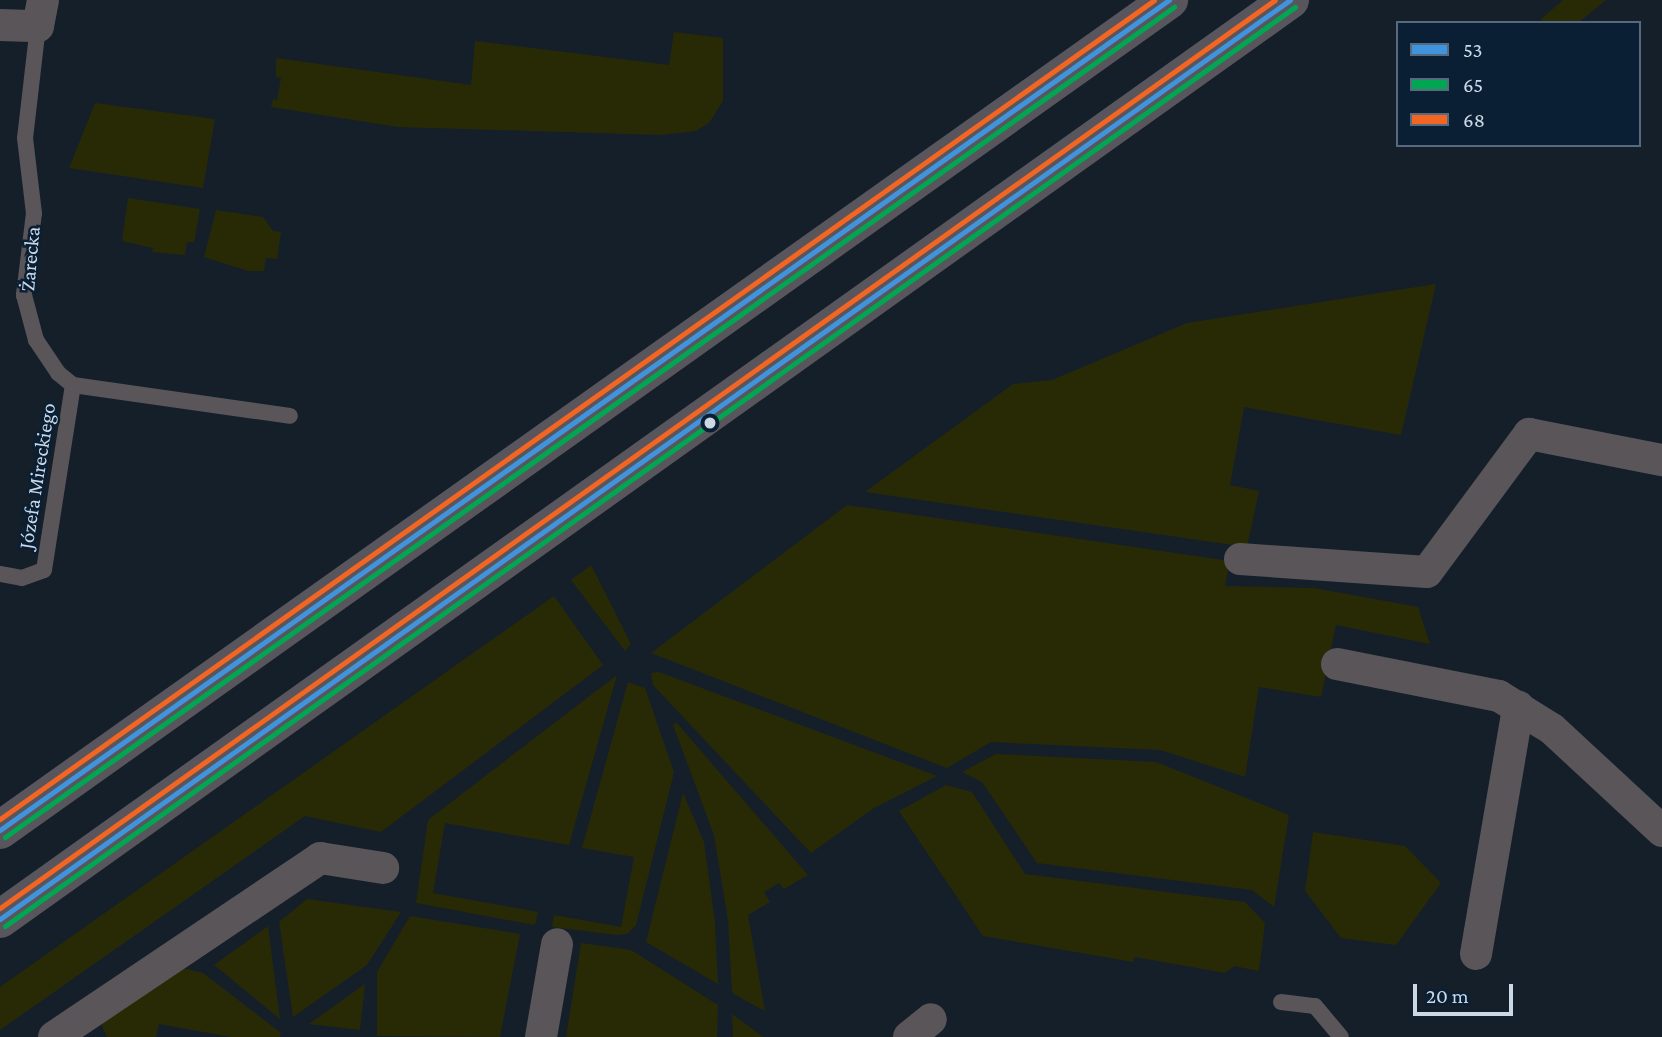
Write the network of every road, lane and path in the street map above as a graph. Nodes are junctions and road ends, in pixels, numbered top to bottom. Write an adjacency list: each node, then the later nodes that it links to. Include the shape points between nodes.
1 (1169, 0): 12 (main road)
2 (1290, 0): 15 (main road)
3 (41, 13): 4 (street, Żarecka); 5 (lane, Żarecka, via 25,138 34,213 24,295 36,340 58,373)
4 (0, 25)
5 (73, 385): 6 (lane); 9 (lane, Józefa Mireckiego, via 44,570 22,578)
6 (290, 416)
7 (1662, 460): 8 (street, via 1529,434 1427,572)
8 (1240, 559)
9 (0, 574)
10 (1337, 664): 11 (street, via 1499,696)
11 (1518, 707): 13 (street, via 1552,729); 17 (street)
12 (0, 830)
13 (1662, 831)
14 (383, 868): 19 (street, via 320,858)
15 (0, 919)
16 (556, 944): 20 (street)
17 (1476, 954)
18 (1280, 1002): 21 (lane, via 1315,1006)
19 (54, 1037)
20 (541, 1037)
21 (1341, 1037)

